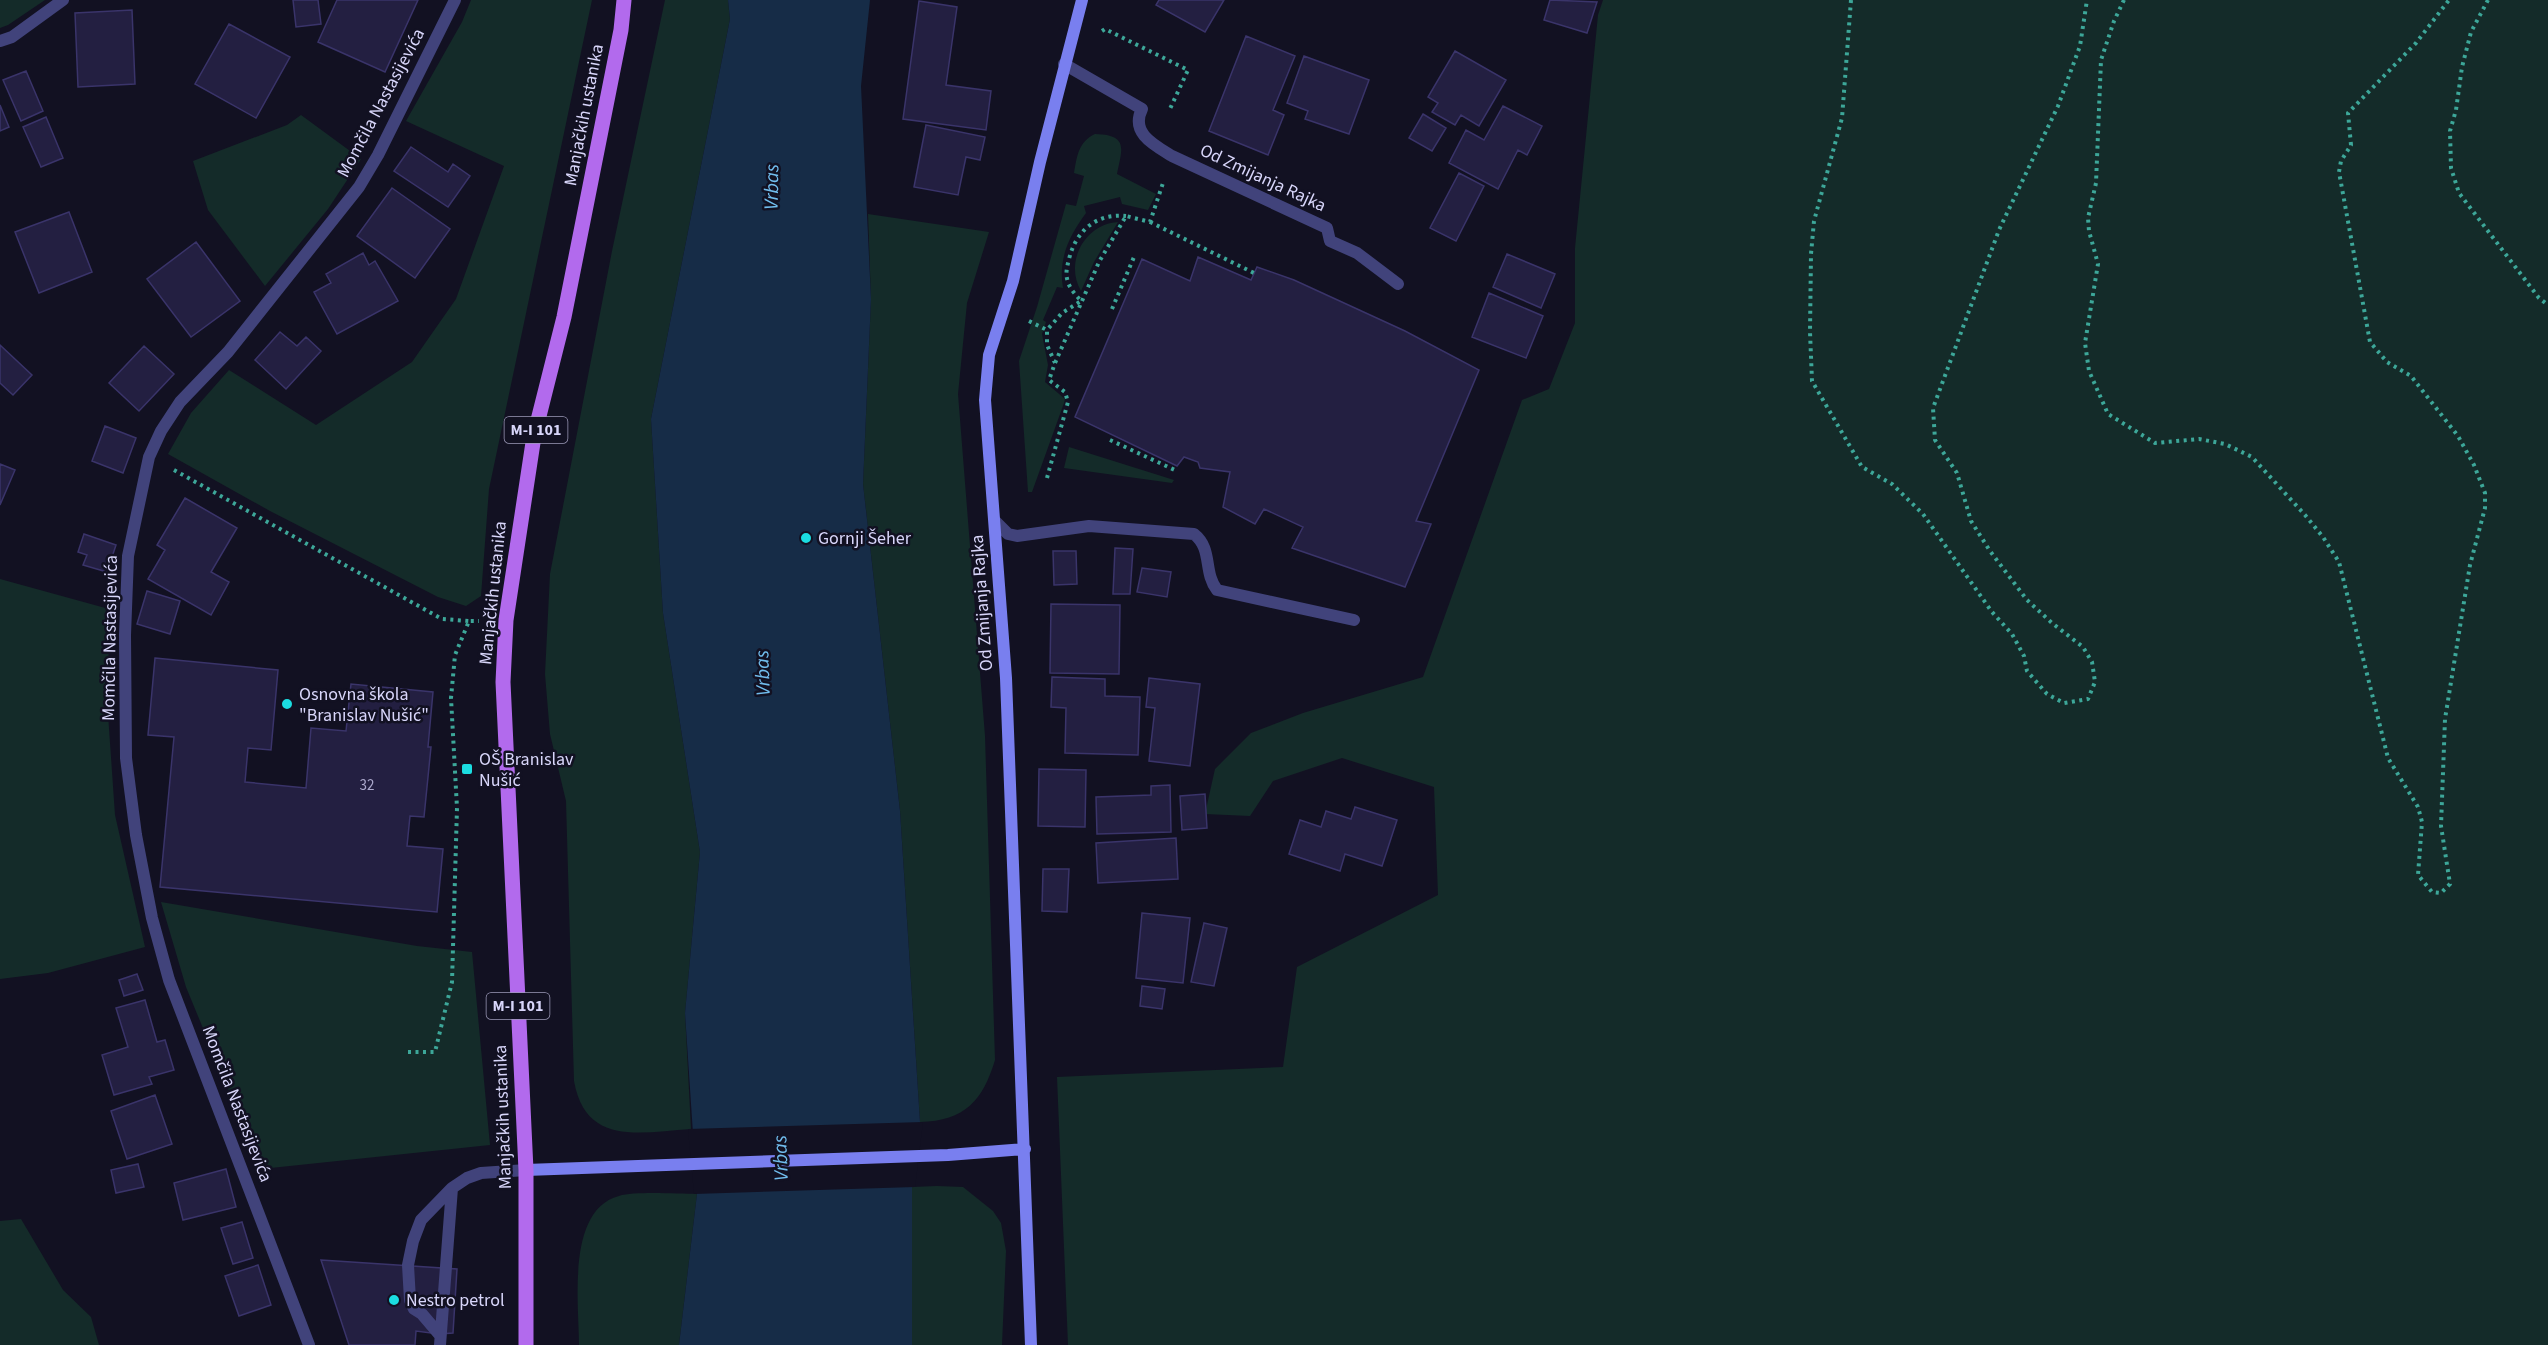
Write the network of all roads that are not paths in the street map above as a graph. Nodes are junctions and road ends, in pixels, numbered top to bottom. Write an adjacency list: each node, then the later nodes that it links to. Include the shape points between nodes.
1 (63, 0): 5 (street, via 12,37)
2 (455, 0): 14 (street, Momčila Nastasijevića, via 359,187 228,352 180,402 161,431 149,457 128,556 126,758 152,918 169,980)
3 (624, 0): 11 (main road, Manjačkih ustanika / M-I 101, via 564,318 534,436 506,620 503,682)
4 (1083, 0): 6 (street, Od Zmijanja Rajka)
5 (0, 41)
6 (1064, 64): 7 (street, Od Zmijanja Rajka, via 1142,109 1138,118 1142,132 1155,145 1327,228 1330,241 1358,253); 8 (street, Od Zmijanja Rajka, via 1012,281 989,355 985,400)
7 (1398, 284)
8 (995, 521): 9 (street, via 1008,534 1017,536 1089,526 1194,534 1206,549 1217,590); 10 (street, Od Zmijanja Rajka)
9 (1354, 620)
10 (1025, 1149): 11 (street); 16 (street, Od Zmijanja Rajka)
11 (526, 1170): 12 (street, via 481,1173); 15 (main road, Manjačkih ustanika / M-I 101)
12 (452, 1188): 13 (street); 13 (street, via 421,1220 408,1265 411,1305 429,1320)
13 (440, 1340)
14 (309, 1345)
15 (526, 1345)
16 (1031, 1345)

